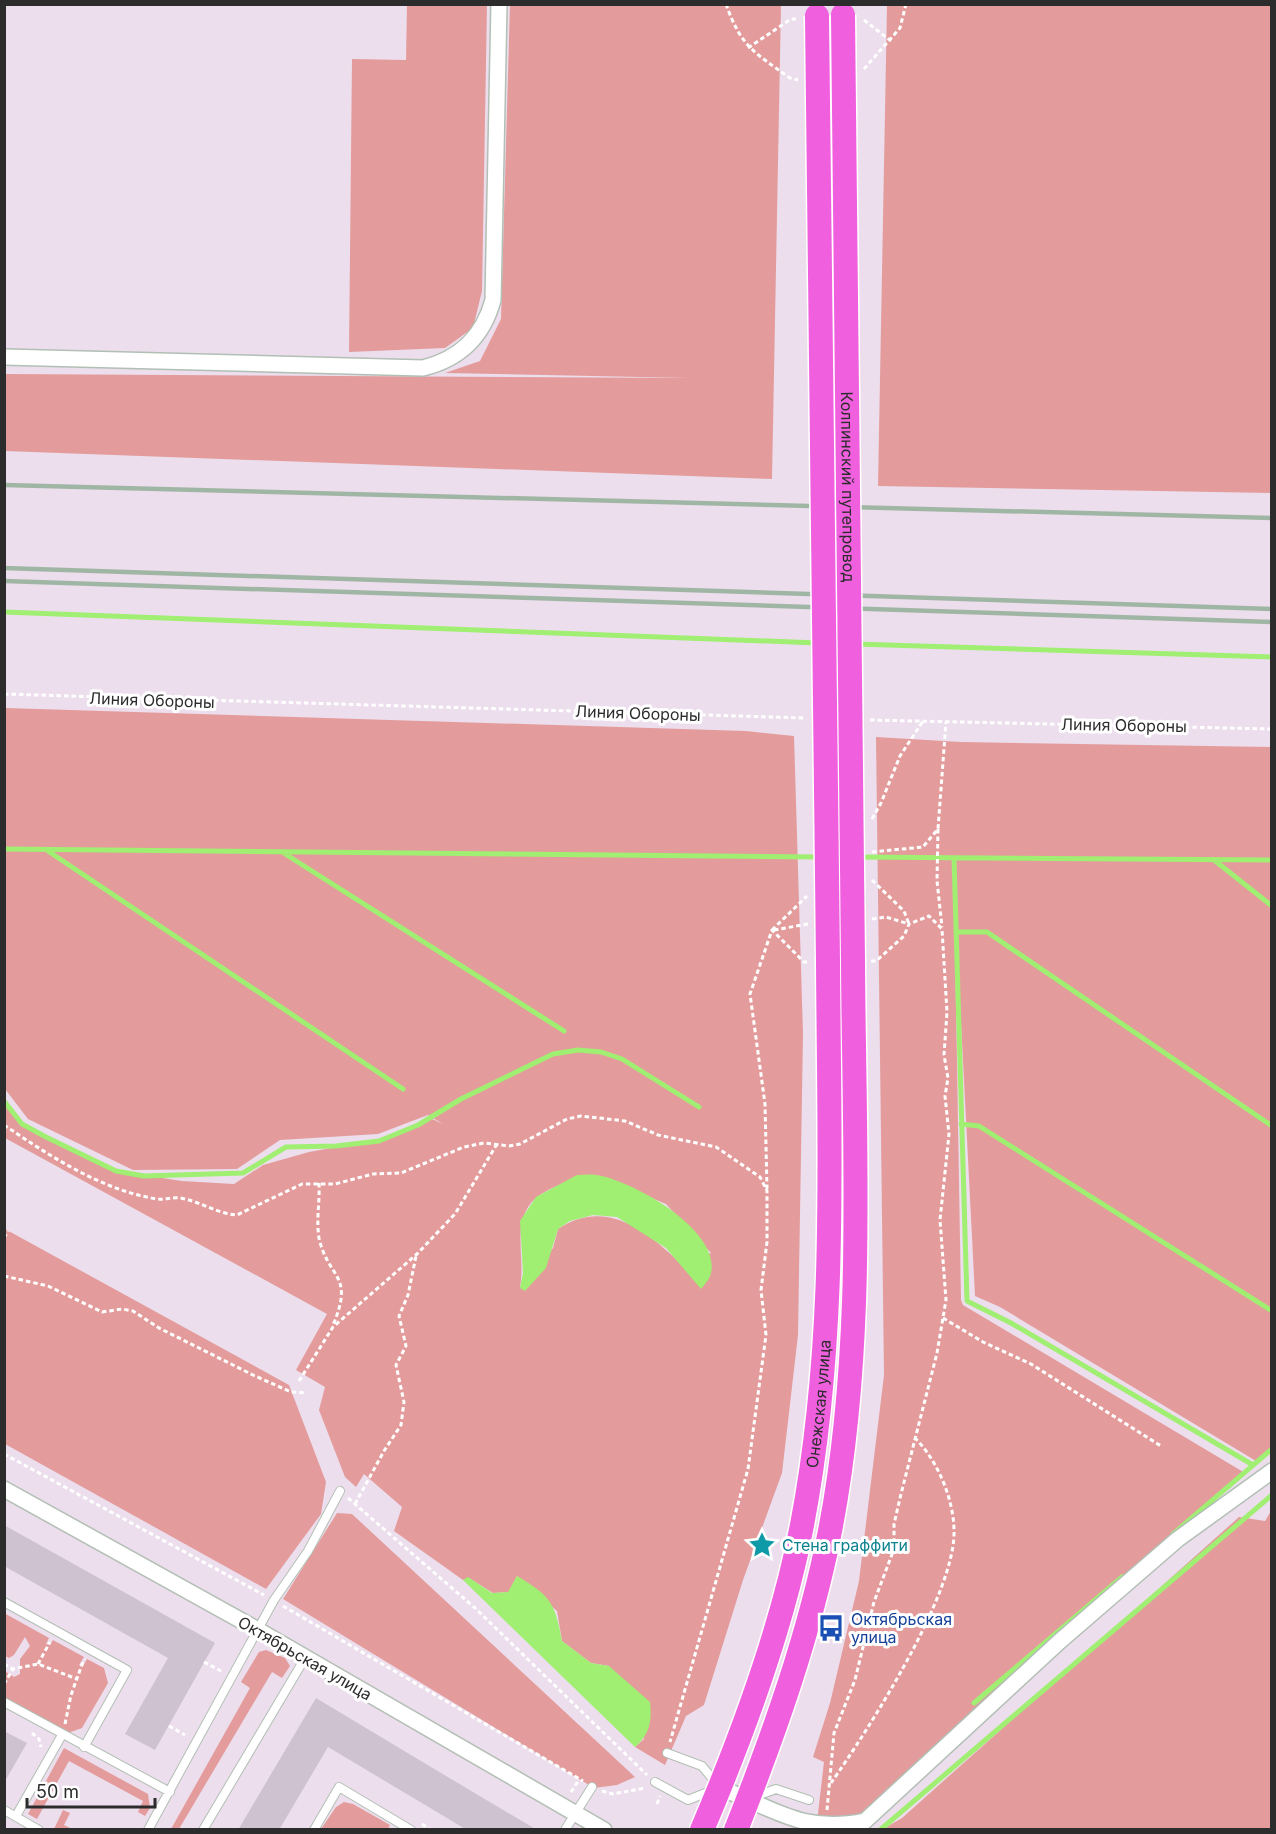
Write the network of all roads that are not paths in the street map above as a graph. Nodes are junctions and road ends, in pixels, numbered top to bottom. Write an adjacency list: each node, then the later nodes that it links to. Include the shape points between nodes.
1 (499, 4): 4 (street, via 493,300 483,329 462,352 443,364 423,368)
2 (816, 10): 6 (main road, Колпинский путепровод, bridge)
3 (850, 13): 5 (main road, Колпинский путепровод, bridge)
4 (4, 357)
5 (860, 961): 21 (main road, Онежская улица, via 855,1264 842,1451 830,1533 806,1631)
6 (819, 962): 19 (main road, Онежская улица, via 830,1263 814,1454 801,1527 768,1654)
7 (1272, 1471): 26 (street, via 1178,1539 1060,1641 865,1821 848,1827)
8 (4, 1489): 11 (street, Октябрьская улица)
9 (340, 1491): 11 (lane)
10 (4, 1602): 15 (lane, via 128,1670)
11 (258, 1630): 12 (street, Октябрьская улица); 20 (lane)
12 (305, 1658): 24 (street, Октябрьская улица); 29 (lane)
13 (4, 1702): 14 (lane)
14 (62, 1732): 15 (lane); 25 (lane)
15 (84, 1747): 20 (lane)
16 (667, 1753): 19 (lane, via 702,1767)
17 (655, 1782): 19 (lane, via 688,1800)
18 (592, 1787): 24 (lane)
19 (720, 1788): 21 (street); 34 (main road, Онежская улица)
20 (170, 1792): 28 (lane)
21 (748, 1798): 22 (lane, via 776,1789); 26 (street, via 766,1811); 35 (main road, Онежская улица)
22 (809, 1800)
23 (4, 1810): 25 (lane)
24 (575, 1812): 32 (lane); 33 (street, Октябрьская улица)
25 (16, 1816): 27 (lane)
26 (810, 1828)
27 (39, 1830)
28 (148, 1830)
29 (203, 1830)
30 (314, 1830): 31 (lane, via 339,1787)
31 (411, 1830)
32 (565, 1830)
33 (604, 1830)
34 (702, 1830)
35 (736, 1830)

